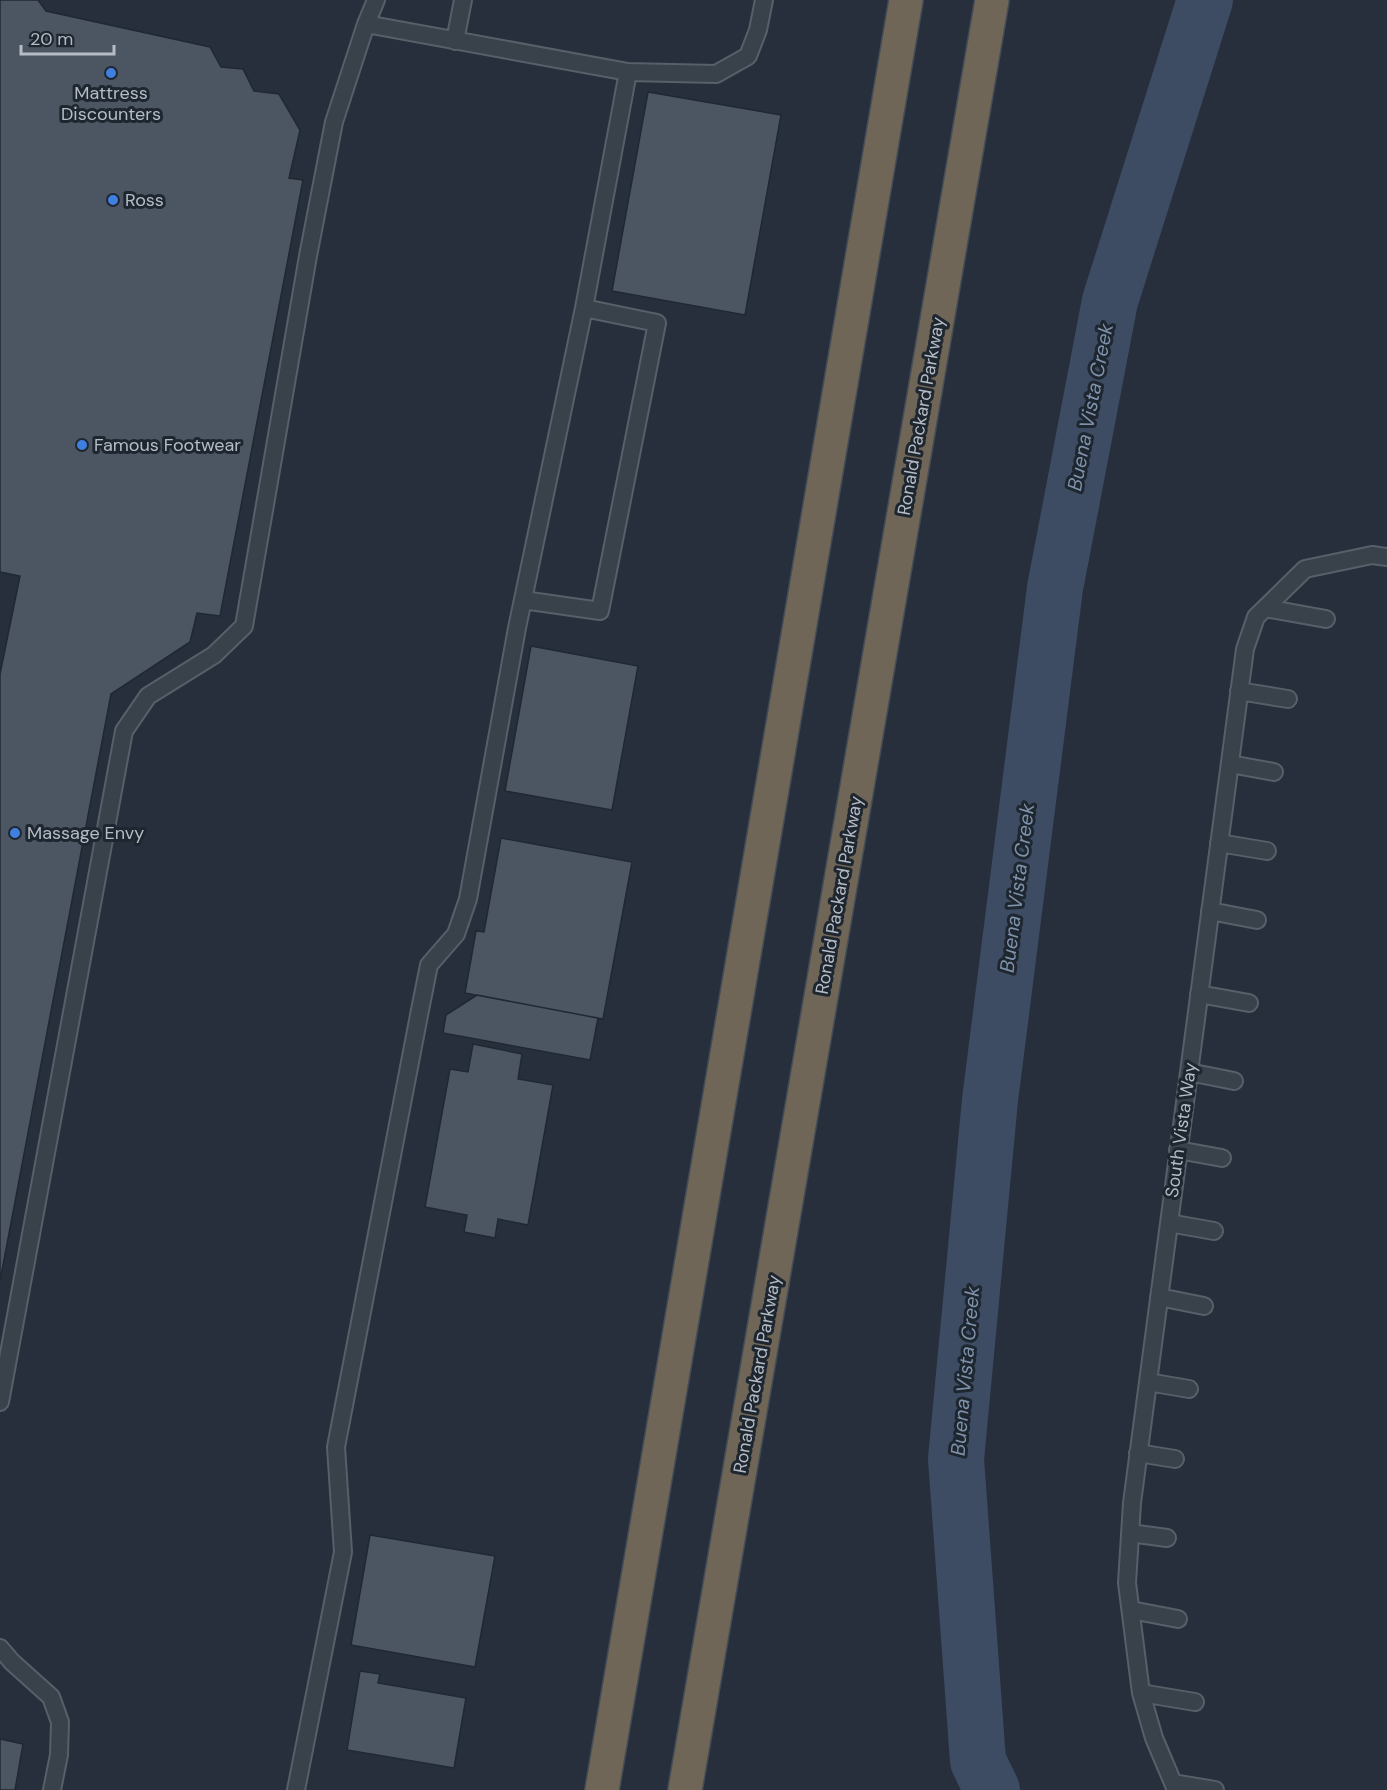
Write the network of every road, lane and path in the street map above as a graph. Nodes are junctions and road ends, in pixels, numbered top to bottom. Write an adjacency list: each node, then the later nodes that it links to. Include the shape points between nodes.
1 (376, 0): 7 (lane)
2 (463, 0): 8 (lane)
3 (764, 0): 9 (lane, via 748,56 716,74)
4 (906, 0): 45 (highway)
5 (992, 0): 10 (highway, Ronald Packard Parkway)
6 (1001, 0): 10 (highway)
7 (366, 24): 8 (lane); 36 (lane, via 334,122 244,626 214,655 148,696 124,731)
8 (455, 40): 9 (lane)
9 (628, 72): 11 (lane)
10 (979, 76): 41 (highway, Ronald Packard Parkway)
11 (584, 308): 13 (lane); 13 (lane, via 657,322 600,611)
12 (1387, 557): 14 (lane, South Vista Way, via 1372,555 1305,569)
13 (523, 600): 50 (lane, via 468,899 456,934 429,965 343,1405 336,1447 343,1552)
14 (1265, 608): 15 (lane); 16 (lane, South Vista Way, via 1256,617 1245,649)
15 (1326, 619)
16 (1239, 691): 17 (lane); 18 (lane, South Vista Way)
17 (1287, 699)
18 (1230, 764): 19 (lane); 20 (lane, South Vista Way)
19 (1274, 772)
20 (1219, 843): 21 (lane); 22 (lane, South Vista Way)
21 (1267, 850)
22 (1210, 912): 23 (lane); 24 (lane, South Vista Way)
23 (1257, 920)
24 (1199, 994): 25 (lane); 26 (lane, South Vista Way)
25 (1249, 1003)
26 (1189, 1072): 27 (lane); 28 (lane, South Vista Way)
27 (1234, 1081)
28 (1178, 1150): 29 (lane); 30 (lane, South Vista Way)
29 (1222, 1158)
30 (1169, 1223): 31 (lane); 32 (lane, South Vista Way)
31 (1214, 1231)
32 (1159, 1297): 33 (lane); 34 (lane, South Vista Way)
33 (1203, 1306)
34 (1148, 1382): 35 (lane); 37 (lane, South Vista Way)
35 (1189, 1389)
36 (0, 1402)
37 (1138, 1453): 38 (lane); 39 (lane, South Vista Way)
38 (1175, 1459)
39 (1130, 1533): 40 (lane); 42 (lane, South Vista Way)
40 (1167, 1538)
41 (718, 1602): 53 (highway, Ronald Packard Parkway); 54 (highway)
42 (1131, 1610): 43 (lane); 46 (lane, South Vista Way)
43 (1178, 1619)
44 (0, 1648): 49 (lane, via 51,1697 60,1722)
45 (622, 1678): 51 (highway); 52 (highway)
46 (1141, 1693): 47 (lane); 48 (lane, South Vista Way)
47 (1195, 1702)
48 (1174, 1787): 55 (lane)
49 (52, 1790)
50 (296, 1790)
51 (595, 1790)
52 (602, 1790)
53 (685, 1790)
54 (700, 1790)
55 (1215, 1790)

